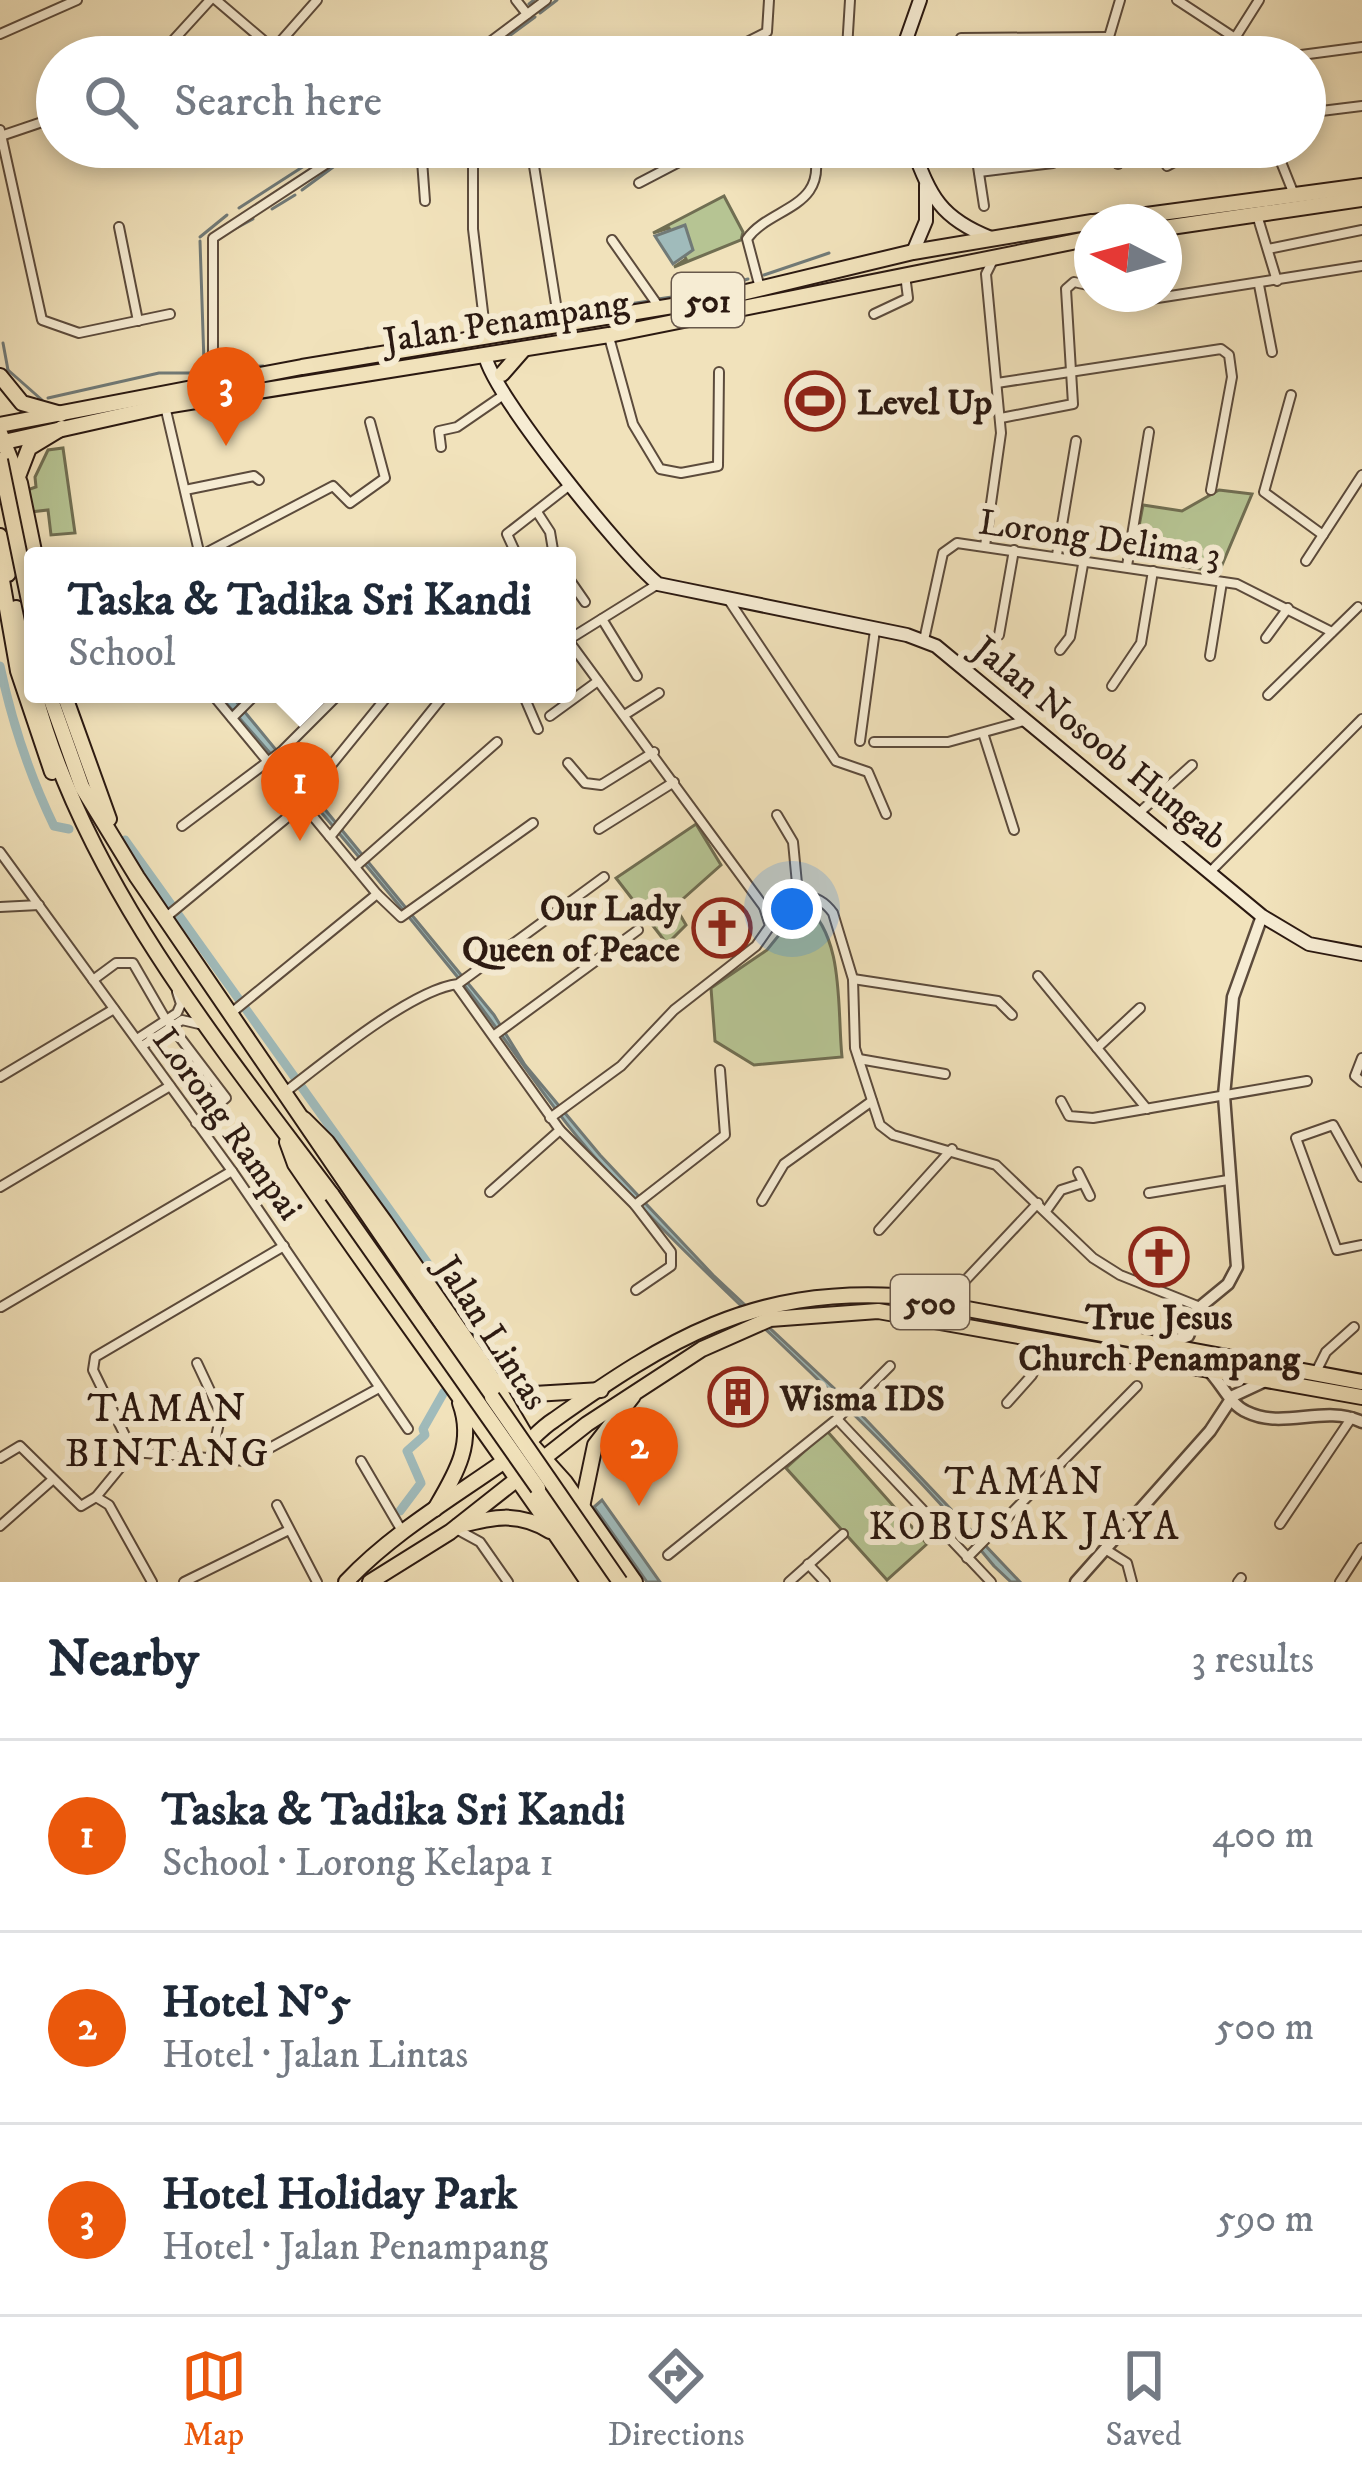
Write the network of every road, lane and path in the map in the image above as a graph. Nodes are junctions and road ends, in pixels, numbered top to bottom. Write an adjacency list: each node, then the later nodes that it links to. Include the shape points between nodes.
1 (77, 0): 13 (street)
2 (213, 0): 14 (street); 15 (street)
3 (317, 0): 16 (street)
4 (516, 0): 12 (street)
5 (546, 0): 12 (street)
6 (769, 0): 18 (street, via 767,32)
7 (850, 0): 19 (street)
8 (920, 0): 20 (main road)
9 (1120, 0): 21 (street)
10 (1178, 0): 22 (street)
11 (1259, 0): 23 (street)
12 (527, 14): 17 (street)
13 (0, 34)
14 (178, 36)
15 (252, 36)
16 (285, 36)
17 (498, 36)
18 (759, 36)
19 (848, 36)
20 (907, 36)
21 (1108, 36)
22 (1232, 36)
23 (1236, 36)
24 (1362, 47): 25 (street)
25 (1326, 52)
26 (1362, 106): 27 (street)
27 (1326, 110)
28 (36, 123): 29 (street)
29 (1, 133): 76 (street, via 42,320 68,333)
30 (320, 168): 87 (street, via 212,238)
31 (422, 168): 46 (street)
32 (473, 168): 79 (street, via 473,229)
33 (534, 168): 77 (street)
34 (668, 168): 41 (street)
35 (817, 168): 71 (street, via 808,192 747,239)
36 (920, 168): 42 (main road)
37 (978, 168): 40 (street)
38 (1012, 168): 40 (street)
39 (1283, 168): 44 (street)
40 (979, 172): 47 (street)
41 (639, 183)
42 (926, 184): 51 (main road); 52 (main road)
43 (1362, 185): 44 (main road, Jalan Penampang / 501)
44 (1292, 192): 49 (main road, Jalan Penampang / 501)
45 (1362, 199): 50 (main road)
46 (424, 200)
47 (984, 206)
48 (1182, 209): 49 (main road, Jalan Penampang / 501)
49 (1185, 209): 53 (main road)
50 (1257, 215): 53 (main road); 61 (street)
51 (947, 216): 52 (main road); 60 (main road)
52 (926, 221): 62 (main road)
53 (1196, 223): 54 (main road)
54 (1182, 225)
55 (119, 227): 76 (street)
56 (1074, 227): 60 (main road, Jalan Penampang / 501)
57 (1362, 230): 61 (street)
58 (612, 239): 73 (street)
59 (1074, 240): 60 (main road, Jalan Penampang / 501)
60 (996, 246): 62 (main road, Jalan Penampang / 501); 63 (main road, Jalan Penampang / 501); 67 (street)
61 (1268, 249): 68 (street)
62 (914, 252): 65 (main road); 71 (main road, Jalan Penampang / 501)
63 (970, 259): 65 (main road, Jalan Penampang / 501); 67 (street)
64 (1362, 266): 68 (street)
65 (926, 268): 66 (main road, Jalan Penampang / 501)
66 (905, 273): 75 (street, via 908,298); 78 (main road, Jalan Penampang / 501)
67 (986, 274): 86 (street)
68 (1277, 281): 70 (street)
69 (1074, 282): 82 (street, via 1066,289)
70 (1259, 285): 72 (street); 81 (street)
71 (760, 290): 73 (main road, Jalan Penampang / 501)
72 (1182, 295)
73 (661, 309): 77 (main road, Jalan Penampang / 501)
74 (170, 314): 76 (street)
75 (874, 314)
76 (138, 321)
77 (560, 326): 79 (main road, Jalan Penampang / 501)
78 (609, 335): 80 (main road, Jalan Penampang / 501); 83 (street, via 633,424 660,469 718,466)
79 (491, 346): 80 (main road, Jalan Penampang / 501); 84 (main road); 87 (main road, Jalan Penampang / 501, via 460,343); 89 (main road); 90 (main road, Jalan Penampang / 501)
80 (527, 347): 84 (main road)
81 (1272, 352)
82 (1072, 371): 86 (street); 91 (street, via 1070,406); 104 (street, via 1226,351 1232,377)
83 (719, 372)
84 (502, 374): 89 (main road)
85 (0, 376): 92 (main road, via 22,403)
86 (997, 382): 91 (street)
87 (213, 385): 92 (main road, Jalan Penampang / 501)
88 (1291, 395): 106 (street, via 1264,492)
89 (509, 400): 97 (street, via 439,431); 102 (main road)
90 (165, 406): 92 (main road, Jalan Penampang / 501); 103 (street)
91 (1000, 418): 108 (street)
92 (62, 421): 95 (main road, Jalan Penampang / 501); 101 (main road, via 29,448)
93 (370, 422): 111 (street, via 385,478 350,503 333,486)
94 (1149, 432): 118 (street)
95 (0, 436): 101 (main road)
96 (1076, 441): 115 (street)
97 (441, 447)
98 (0, 464): 101 (main road); 121 (main road, bridge)
99 (1362, 475): 106 (street)
100 (259, 480): 103 (street)
101 (20, 483): 109 (main road)
102 (571, 484): 105 (street); 123 (main road)
103 (185, 490): 110 (street)
104 (1211, 490)
105 (537, 512): 112 (street, via 508,535); 113 (street)
106 (1323, 535): 117 (street)
107 (0, 536): 137 (main road)
108 (985, 546): 114 (street, Lorong Delima 3); 136 (street, Lorong Delima 3, via 952,543 943,553)
109 (33, 547)
110 (198, 547)
111 (217, 547)
112 (510, 547)
113 (551, 547)
114 (1014, 550): 115 (street, Lorong Delima 3); 134 (street)
115 (1057, 555): 116 (street, Lorong Delima 3)
116 (1084, 559): 118 (street, Lorong Delima 3); 138 (street, via 1070,637)
117 (1306, 561)
118 (1127, 566): 120 (street, Lorong Delima 3)
119 (0, 569): 129 (main road, Jalan Lintas)
120 (1153, 571): 122 (street, Lorong Delima 3); 143 (street, via 1142,643)
121 (24, 577)
122 (1222, 582): 128 (street, Lorong Delima 3); 140 (street)
123 (658, 584): 125 (main road, Jalan Nosoob Hungab); 130 (street)
124 (576, 589): 126 (street)
125 (728, 599): 131 (main road, Jalan Nosoob Hungab); 177 (street, via 836,761 868,772)
126 (585, 602)
127 (1358, 607): 132 (street)
128 (1288, 608): 132 (street, Lorong Delima 3); 135 (street)
129 (4, 617): 144 (main road, Jalan Lintas)
130 (602, 619): 133 (street); 141 (street)
131 (875, 629): 136 (main road, Jalan Nosoob Hungab); 166 (street)
132 (1332, 632): 146 (street)
133 (576, 635)
134 (999, 635)
135 (1266, 638)
136 (924, 640): 162 (main road, Jalan Nosoob Hungab)
137 (24, 644)
138 (1060, 650)
139 (576, 652): 142 (street)
140 (1210, 656)
141 (637, 676)
142 (598, 681): 147 (street); 159 (street)
143 (1112, 686)
144 (24, 689)
145 (659, 693): 159 (street)
146 (1268, 695)
147 (576, 697)
148 (28, 703): 182 (main road, Jalan Lintas)
149 (38, 703): 182 (main road, Jalan Lintas)
150 (53, 703): 185 (main road, Jalan Lintas, via 82,788)
151 (67, 703): 185 (main road, Jalan Lintas)
152 (221, 703): 161 (street)
153 (248, 703): 161 (street)
154 (330, 703): 170 (street)
155 (382, 703): 173 (street)
156 (438, 703): 184 (street)
157 (528, 703): 164 (street)
158 (568, 703): 160 (street)
159 (626, 714): 169 (street)
160 (550, 716)
161 (234, 717): 170 (street)
162 (1027, 719): 165 (street); 176 (main road, Jalan Nosoob Hungab)
163 (1362, 719): 188 (street)
164 (538, 729)
165 (984, 736): 168 (street, via 914,746); 183 (street)
166 (860, 741)
167 (497, 742): 187 (street)
168 (874, 742)
169 (654, 752): 171 (street, via 601,785 585,783); 174 (street)
170 (274, 757): 175 (street); 180 (street)
171 (568, 763)
172 (1192, 765): 176 (street)
173 (324, 774)
174 (674, 782): 181 (street); 194 (street)
175 (301, 806): 184 (street); 195 (street)
176 (1140, 812): 188 (main road, Jalan Nosoob Hungab)
177 (886, 814)
178 (777, 815): 191 (street, via 793,842)
179 (532, 823): 190 (street, via 401,917)
180 (182, 826)
181 (599, 829)
182 (83, 830): 199 (main road, Jalan Lintas)
183 (1014, 830)
184 (334, 832): 187 (street)
185 (121, 851): 195 (main road, Jalan Lintas)
186 (0, 852): 192 (street, Lorong Rampai)
187 (355, 867): 190 (street)
188 (1211, 871): 196 (main road, Jalan Nosoob Hungab)
189 (604, 878): 203 (street)
190 (376, 894): 206 (street)
191 (798, 894): 194 (street); 201 (street, via 833,913)
192 (39, 905): 193 (street); 202 (street, Lorong Rampai)
193 (0, 907)
194 (764, 907): 226 (street, via 770,926 756,946)
195 (167, 916): 206 (main road, Jalan Lintas)
196 (1262, 916): 198 (main road, Jalan Nosoob Hungab, via 1309,944); 222 (street, via 1233,997)
197 (638, 930): 209 (street)
198 (1362, 954)
199 (163, 960): 208 (street, via 182,1004); 215 (main road, Jalan Lintas)
200 (1038, 976): 211 (street)
201 (853, 979): 207 (street, via 998,1001); 213 (street)
202 (93, 980): 205 (street, Lorong Rampai); 208 (street, via 116,963 133,963)
203 (457, 984): 209 (street); 221 (street, via 395,1014)
204 (1140, 1007): 211 (street)
205 (114, 1009): 210 (street, Lorong Rampai); 217 (street)
206 (232, 1012): 221 (main road, Jalan Lintas)
207 (1012, 1015)
208 (168, 1024): 210 (street); 215 (street, via 198,1023); 228 (street, via 225,1092 223,1104)
209 (496, 1034): 226 (street)
210 (140, 1043): 220 (street, Lorong Rampai)
211 (1096, 1048): 225 (street)
212 (1362, 1058): 219 (street, via 1355,1076)
213 (859, 1059): 216 (street); 223 (street)
214 (721, 1070): 242 (street, via 725,1135)
215 (244, 1075): 229 (main road, Jalan Lintas)
216 (945, 1075)
217 (0, 1077)
218 (1307, 1081): 222 (street)
219 (1362, 1082)
220 (170, 1086): 228 (street, Lorong Rampai); 237 (street)
221 (288, 1089): 227 (main road, Jalan Lintas)
222 (1224, 1096): 225 (street); 235 (street)
223 (872, 1101): 231 (street, via 893,1135); 241 (street, via 778,1169)
224 (1061, 1101): 225 (street, via 1069,1116)
225 (1147, 1109)
226 (554, 1116): 230 (street)
227 (299, 1117): 258 (main road, Jalan Lintas, via 328,1142); 269 (main road, Jalan Lintas)
228 (196, 1123): 232 (street, Lorong Rampai)
229 (281, 1128): 268 (main road, Jalan Lintas, via 295,1164); 279 (main road, Jalan Lintas, bridge)
230 (560, 1130): 238 (street); 242 (street)
231 (952, 1148): 243 (street, via 996,1165); 244 (street)
232 (232, 1171): 246 (street, Lorong Rampai); 249 (street)
233 (1078, 1172): 236 (street)
234 (1362, 1177): 245 (street, via 1335,1126 1296,1138 1336,1250)
235 (1228, 1180): 239 (street); 250 (street, via 1238,1267)
236 (1083, 1183): 240 (street); 243 (street)
237 (0, 1187)
238 (490, 1192)
239 (1149, 1193)
240 (1090, 1196)
241 (762, 1201)
242 (638, 1203): 248 (street, via 673,1259)
243 (1042, 1207): 247 (street); 250 (street, via 1120,1275)
244 (879, 1230)
245 (1362, 1245)
246 (284, 1246): 264 (street, Lorong Rampai); 278 (street, via 95,1357 93,1370)
247 (960, 1286)
248 (636, 1290)
249 (1, 1307)
250 (1200, 1307): 251 (street)
251 (1195, 1327): 254 (street, via 1182,1341); 255 (street)
252 (1354, 1327): 260 (street)
253 (1046, 1340): 259 (main road, 500); 266 (main road, 500, via 878,1311 770,1319 702,1348); 271 (street, via 1032,1375)
254 (1161, 1342): 255 (main road, 500); 265 (main road, 500, via 897,1297 823,1297 737,1314 670,1343)
255 (1212, 1352): 260 (main road, 500)
256 (196, 1363): 281 (street, via 221,1414)
257 (890, 1366): 273 (street)
258 (486, 1368): 265 (main road, via 529,1394); 269 (main road, Jalan Lintas)
259 (1206, 1369): 261 (main road, 500); 270 (street)
260 (1316, 1373): 262 (main road, 500)
261 (1266, 1382): 267 (main road, 500); 270 (street)
262 (1362, 1382)
263 (1137, 1386): 303 (street)
264 (379, 1388): 277 (street, Lorong Rampai); 281 (street, via 246,1461)
265 (602, 1390): 272 (main road, 500)
266 (633, 1396): 276 (main road, 500); 287 (main road, via 595,1445)
267 (1362, 1396)
268 (458, 1397): 274 (main road, Jalan Lintas); 290 (main road, via 466,1419 463,1458)
269 (499, 1399): 274 (main road, via 513,1415 508,1430); 279 (main road, bridge)
270 (1230, 1399): 275 (street, via 1260,1417); 300 (street)
271 (1007, 1403)
272 (574, 1406): 276 (main road); 279 (main road, 500)
273 (837, 1419): 302 (street); 303 (street)
274 (479, 1420): 279 (main road, Jalan Lintas)
275 (1357, 1420): 292 (street)
276 (587, 1424): 282 (main road, 500)
277 (408, 1430)
278 (133, 1452): 281 (street); 286 (street)
279 (520, 1453): 282 (main road, Jalan Lintas); 284 (main road, Jalan Lintas); 290 (main road, 500); 312 (main road, bridge); 313 (main road, Jalan Lintas, bridge)
280 (0, 1458): 285 (street, via 20,1446)
281 (211, 1460)
282 (543, 1460): 284 (main road, 500); 287 (main road, Jalan Lintas)
283 (361, 1461): 296 (street)
284 (522, 1478): 289 (main road, Jalan Lintas); 294 (main road, 500)
285 (51, 1481): 286 (street, via 76,1505); 293 (street)
286 (96, 1497): 305 (street, via 109,1505)
287 (578, 1500): 289 (main road, via 554,1478 542,1478); 314 (main road, Jalan Lintas)
288 (277, 1505): 295 (street)
289 (537, 1505): 301 (main road, Jalan Lintas)
290 (435, 1509): 296 (main road, 500)
291 (499, 1516): 294 (main road); 298 (street, via 484,1523); 301 (main road, via 533,1521)
292 (1280, 1524)
293 (0, 1526)
294 (454, 1529): 298 (street); 309 (main road, 500)
295 (289, 1530): 306 (street); 307 (street)
296 (402, 1531): 308 (main road, 500)
297 (843, 1534): 304 (street)
298 (480, 1542): 310 (street)
299 (1362, 1548): 320 (street)
300 (1105, 1549): 318 (street); 319 (street, via 1127,1563)
301 (569, 1553): 311 (main road, Jalan Lintas)
302 (668, 1555)
303 (967, 1558): 317 (street)
304 (808, 1564): 315 (street); 316 (street)
305 (152, 1582)
306 (184, 1582)
307 (317, 1582)
308 (346, 1582)
309 (370, 1582)
310 (508, 1582)
311 (588, 1582)
312 (603, 1582)
313 (620, 1582)
314 (635, 1582)
315 (789, 1582)
316 (825, 1582)
317 (991, 1582)
318 (1076, 1582)
319 (1132, 1582)
320 (1340, 1582)

